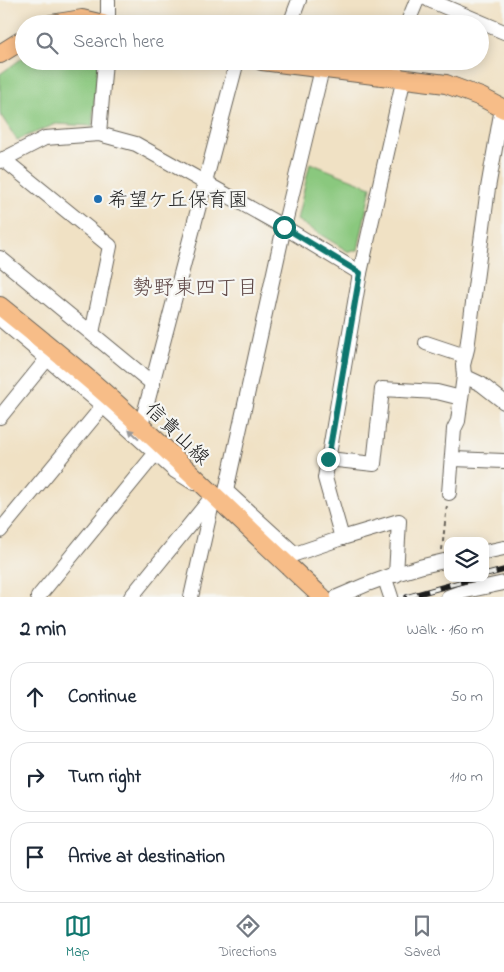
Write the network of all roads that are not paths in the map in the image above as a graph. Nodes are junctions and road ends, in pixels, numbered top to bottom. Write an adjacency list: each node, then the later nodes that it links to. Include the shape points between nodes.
1 (108, 0): 5 (street)
2 (298, 0): 6 (street)
3 (417, 0): 7 (street)
4 (430, 0): 8 (street)
5 (108, 15)
6 (293, 15)
7 (411, 15)
8 (465, 15)
9 (489, 26): 10 (street)
10 (504, 32)
11 (15, 45): 12 (main road)
12 (0, 54)
13 (104, 70): 18 (street)
14 (235, 70): 20 (street)
15 (322, 70): 16 (main road); 21 (street)
16 (398, 70): 17 (main road, via 446,84); 23 (street, via 402,86)
17 (503, 108): 28 (street, via 488,188)
18 (99, 134): 19 (street, via 45,138); 20 (street, via 136,144)
19 (1, 160): 26 (street, via 110,246)
20 (205, 182): 21 (street); 31 (street)
21 (284, 227): 23 (street); 44 (street, via 226,491 295,554)
22 (0, 258): 26 (street)
23 (360, 273): 38 (street)
24 (0, 306): 36 (main road, 信貴山線)
25 (0, 319): 29 (street)
26 (92, 333): 31 (street)
27 (426, 343): 28 (street)
28 (465, 356): 30 (street)
29 (47, 359): 34 (street); 35 (street)
30 (464, 376): 32 (street); 33 (street, via 481,384)
31 (153, 384): 36 (street)
32 (461, 398): 38 (street, via 437,392 382,389 374,464); 39 (street, via 454,429)
33 (504, 402)
34 (103, 406): 37 (street, one-way to 34); 43 (street)
35 (0, 417)
36 (141, 426): 42 (main road, 信貴山線)
37 (155, 454): 42 (street, via 174,471); 50 (street)
38 (328, 459): 44 (street, via 325,478)
39 (453, 459): 40 (street); 41 (street)
40 (504, 461)
41 (449, 493)
42 (213, 496): 51 (street); 52 (street); 53 (main road, 信貴山線)
43 (0, 531)
44 (342, 538): 48 (street, via 399,521)
45 (504, 548): 46 (street)
46 (489, 551)
47 (444, 561): 48 (street)
48 (391, 578): 54 (street); 55 (street)
49 (504, 584): 56 (street)
50 (38, 597)
51 (131, 597)
52 (192, 597)
53 (322, 597)
54 (338, 597)
55 (391, 597)
56 (448, 597)

